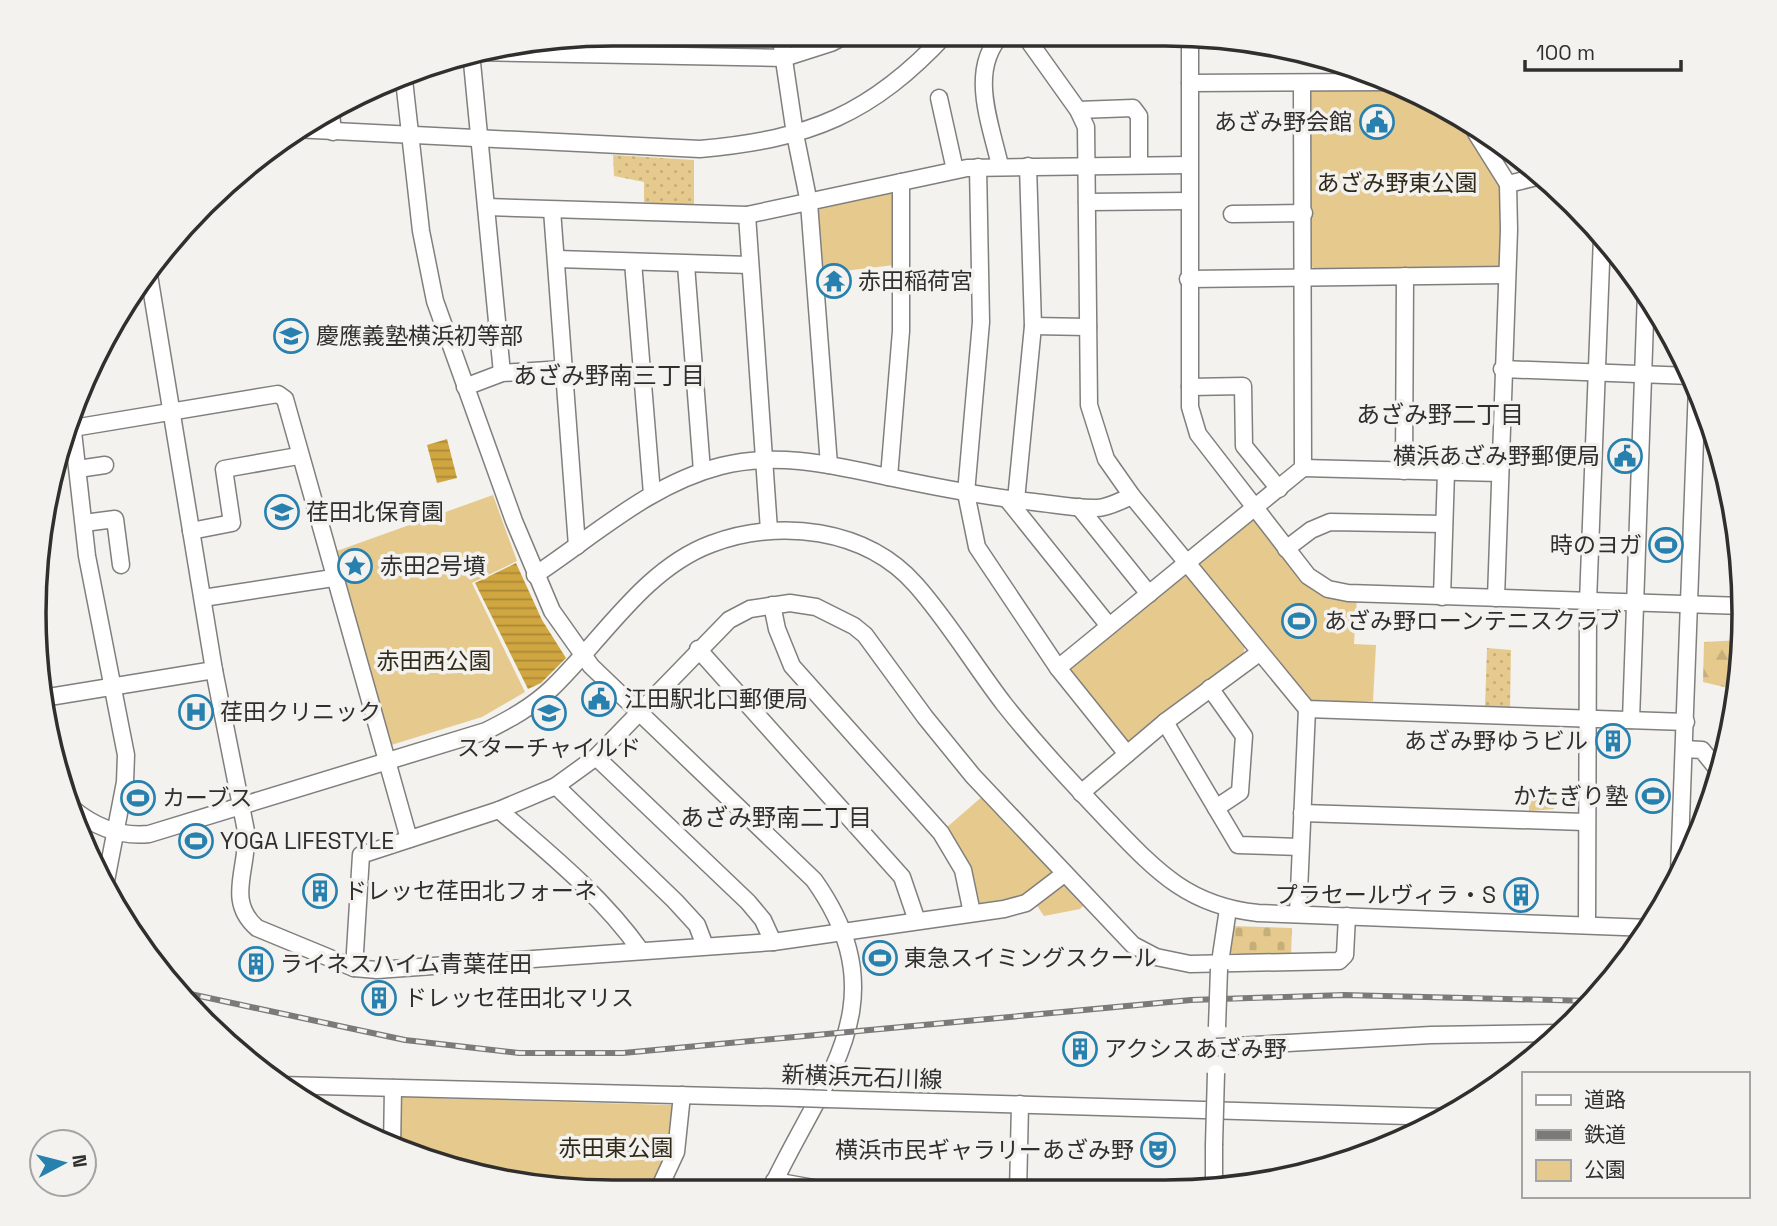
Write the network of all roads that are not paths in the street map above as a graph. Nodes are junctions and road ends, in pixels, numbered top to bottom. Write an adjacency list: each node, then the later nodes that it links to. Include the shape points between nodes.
1 (782, 46): 10 (street)
2 (822, 46): 10 (street)
3 (934, 46): 22 (street, via 879,95 831,122)
4 (994, 46): 28 (street, via 982,87)
5 (1032, 46): 17 (street)
6 (586, 47): 9 (street)
7 (1189, 47): 12 (street)
8 (536, 50): 9 (street)
9 (587, 55): 10 (street)
10 (784, 58): 22 (street)
11 (473, 63): 23 (street)
12 (1190, 83): 14 (street); 27 (street)
13 (1364, 83): 14 (street)
14 (1302, 84): 40 (street)
15 (405, 86): 21 (street)
16 (939, 98): 31 (street)
17 (1078, 110): 25 (street, via 1086,127); 26 (street, via 1133,108 1139,116)
18 (332, 120): 20 (street)
19 (314, 131): 20 (street)
20 (333, 132): 21 (street)
21 (410, 134): 23 (street); 62 (street, via 427,268)
22 (795, 134): 23 (street, via 757,144 700,149); 37 (street)
23 (479, 138): 38 (street)
24 (1483, 144): 34 (street)
25 (1087, 164): 26 (street); 29 (street); 36 (street)
26 (1139, 165): 27 (street)
27 (1189, 165): 35 (street)
28 (1000, 166): 29 (street); 30 (street)
29 (1028, 166): 54 (street)
30 (978, 167): 31 (street); 80 (street, via 981,322)
31 (955, 170): 33 (street)
32 (1529, 179): 34 (street)
33 (901, 182): 37 (street); 78 (street, via 901,331)
34 (1508, 184): 48 (street)
35 (1188, 201): 36 (street); 51 (street)
36 (1087, 202): 55 (street)
37 (809, 203): 41 (street); 71 (street)
38 (487, 207): 39 (street); 59 (street)
39 (552, 210): 41 (street); 44 (street)
40 (1304, 213): 42 (street); 50 (street)
41 (747, 215): 47 (street)
42 (1232, 215)
43 (1601, 252): 58 (street)
44 (557, 259): 45 (street); 56 (street)
45 (633, 262): 46 (street); 81 (street)
46 (686, 265): 47 (street); 74 (street)
47 (749, 265): 69 (street)
48 (1506, 275): 49 (street); 57 (street)
49 (1405, 276): 50 (street); 75 (street)
50 (1302, 277): 51 (street); 72 (street)
51 (1188, 279): 63 (street)
52 (151, 285): 64 (street)
53 (1645, 313): 60 (street)
54 (1034, 326): 55 (street); 83 (street)
55 (1088, 327): 82 (street, via 1092,419 1106,459)
56 (564, 369): 59 (street); 90 (street)
57 (1502, 369): 58 (street); 77 (street)
58 (1596, 372): 60 (street); 100 (street)
59 (502, 373): 62 (street)
60 (1642, 374): 61 (street); 101 (street)
61 (1679, 376)
62 (465, 387): 94 (street)
63 (1190, 387): 79 (street, via 1243,386 1244,446); 85 (street, via 1198,434)
64 (170, 414): 66 (street); 68 (street, via 278,394 285,399); 89 (street)
65 (1696, 418): 102 (street)
66 (79, 423)
67 (73, 439): 73 (street)
68 (299, 456): 89 (street, via 225,469 232,523); 95 (street)
69 (765, 459): 71 (street); 74 (street); 88 (street)
70 (105, 465): 73 (street)
71 (829, 465): 78 (street)
72 (1303, 468): 75 (street); 79 (street)
73 (78, 469): 86 (street)
74 (702, 471): 81 (street)
75 (1404, 471): 76 (street)
76 (1447, 472): 77 (street); 87 (street)
77 (1500, 473): 99 (street)
78 (890, 477): 80 (street)
79 (1279, 489): 85 (street)
80 (966, 493): 83 (street); 109 (street, via 978,552)
81 (652, 494): 90 (street)
82 (1132, 496): 84 (street, via 1099,509); 92 (street)
83 (1012, 500): 84 (street); 105 (street)
84 (1079, 507): 96 (street)
85 (1254, 509): 91 (street); 92 (street)
86 (84, 523): 93 (street, via 115,519); 111 (street)
87 (1444, 524): 91 (street, via 1330,522); 97 (street)
88 (769, 530): 108 (street, via 727,537 686,556 664,571); 126 (street, via 786,528 840,538 881,558 912,581 1021,725)
89 (191, 531): 98 (street)
90 (577, 546): 94 (street)
91 (1286, 550): 97 (street, via 1308,576 1328,589)
92 (1187, 564): 96 (street); 107 (street)
93 (121, 565)
94 (534, 575): 108 (street)
95 (333, 578): 98 (street); 123 (street)
96 (1149, 594): 105 (street)
97 (1442, 597): 99 (street)
98 (203, 598): 110 (street)
99 (1496, 598): 100 (street)
100 (1588, 601): 101 (street); 116 (street)
101 (1635, 603): 102 (street); 117 (street)
102 (1690, 604): 104 (street); 119 (street)
103 (772, 605): 106 (street, via 750,608 729,620); 138 (street, via 816,607 845,619 865,635 925,718); 140 (street, via 792,666 941,832 962,870)
104 (1731, 606)
105 (1110, 626): 109 (street)
106 (698, 649): 115 (street); 143 (street, via 902,877)
107 (1259, 653): 112 (street); 114 (street)
108 (582, 655): 115 (street); 123 (street, via 520,714 486,731)
109 (1058, 668): 121 (street)
110 (214, 670): 111 (street); 127 (street)
111 (113, 688): 113 (street); 133 (street, via 126,755)
112 (1210, 688): 118 (street); 128 (street, via 1244,736 1240,792)
113 (52, 697)
114 (1307, 709): 116 (street); 130 (street)
115 (637, 713): 122 (street); 146 (street, via 814,880)
116 (1585, 718): 117 (street); 132 (street)
117 (1631, 720): 119 (street)
118 (1165, 722): 121 (street); 128 (street)
119 (1686, 722): 120 (street)
120 (1684, 749): 124 (street, via 1702,750); 136 (street)
121 (1127, 754): 126 (street)
122 (596, 757): 125 (street); 147 (street, via 748,902)
123 (387, 762): 127 (street); 134 (street)
124 (1711, 762)
125 (556, 786): 129 (street); 148 (street, via 676,901 697,925)
126 (1082, 793): 139 (street, via 1160,873 1187,893)
127 (239, 807): 133 (street, via 149,834); 151 (street, via 247,846 240,905 244,917 257,928)
128 (1216, 808): 135 (street, via 1238,845)
129 (499, 810): 134 (street); 149 (street, via 594,895)
130 (1302, 813): 132 (street); 135 (street)
131 (84, 818): 133 (street)
132 (1586, 822): 144 (street)
133 (114, 831): 137 (street)
134 (409, 839): 151 (street, via 361,856)
135 (1300, 847): 141 (street)
136 (1680, 848)
137 (108, 870)
138 (1064, 874): 140 (street, via 1026,903); 150 (street, via 1120,934 1144,951 1171,962)
139 (1228, 909): 141 (street); 150 (street)
140 (972, 913): 143 (street)
141 (1298, 914): 142 (street)
142 (1347, 916): 144 (street); 150 (street, via 1345,955 1339,961)
143 (917, 921): 146 (street)
144 (1587, 924): 145 (street)
145 (1637, 927)
146 (843, 931): 147 (street); 162 (street, via 853,980 848,1034)
147 (773, 942): 148 (street)
148 (705, 946): 149 (street)
149 (641, 951): 151 (street)
150 (1219, 965): 153 (street, bridge)
151 (354, 968)
152 (1537, 1041): 153 (street, via 1431,1035)
153 (1217, 1047): 160 (street, bridge)
154 (299, 1086): 155 (street, 新横浜元石川線)
155 (393, 1088): 156 (street, 新横浜元石川線); 159 (street)
156 (682, 1095): 157 (street, 新横浜元石川線, bridge); 161 (street, via 677,1152)
157 (1020, 1104): 158 (street, 新横浜元石川線); 163 (street)
158 (1425, 1116)
159 (392, 1135)
160 (1214, 1178)
161 (663, 1180)
162 (775, 1180)
163 (1018, 1180)

